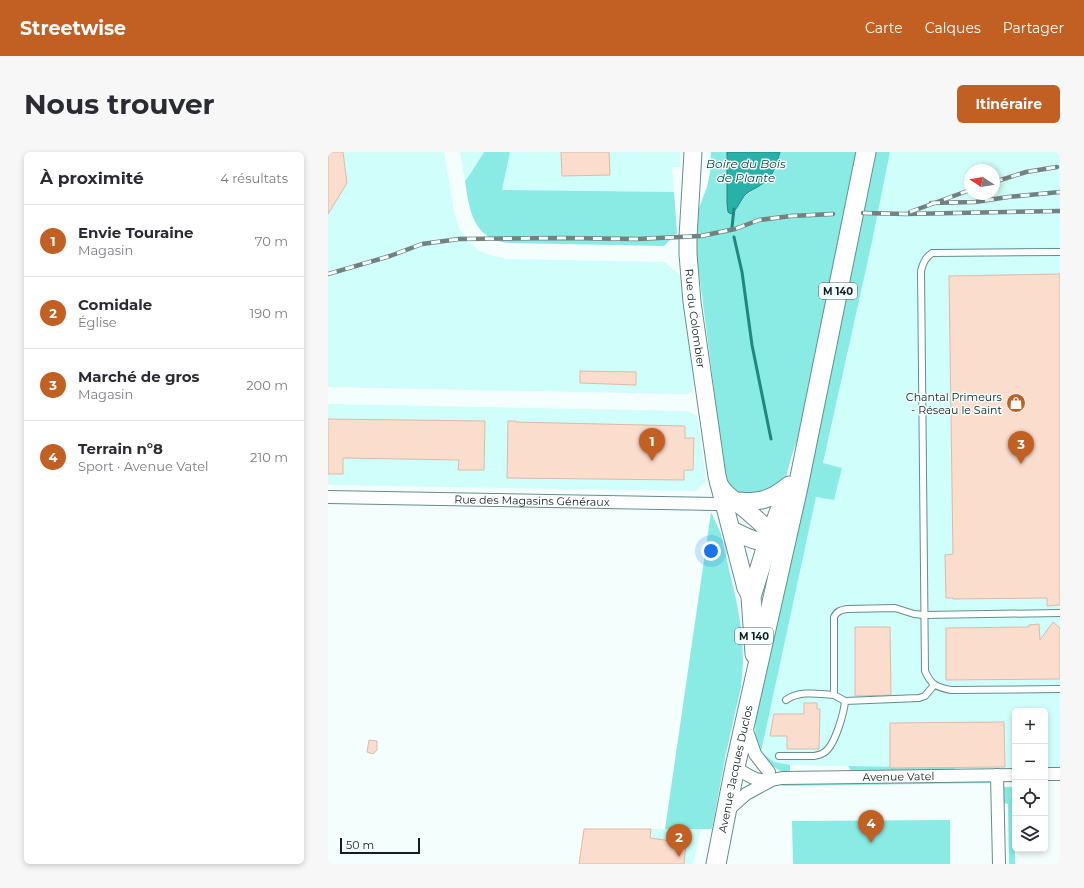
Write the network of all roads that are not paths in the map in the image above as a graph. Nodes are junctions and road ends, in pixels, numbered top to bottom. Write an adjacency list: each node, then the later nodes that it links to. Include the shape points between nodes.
1 (693, 152): 7 (main road, Rue du Colombier, via 688,227 689,274 717,476)
2 (866, 152): 4 (main road, M 140)
3 (1060, 252): 12 (lane, via 932,253 923,263)
4 (809, 431): 5 (main road, M 140); 9 (main road, M 140, via 798,487)
5 (789, 485): 7 (main road, via 765,500); 9 (main road, M 140)
6 (328, 497): 7 (street, Rue des Magasins Généraux)
7 (729, 503): 8 (main road, Rue du Colombier); 9 (main road, via 759,522)
8 (732, 530): 9 (main road, via 750,538); 10 (main road, Rue du Colombier, via 746,588)
9 (777, 541): 10 (main road, M 140); 13 (main road, M 140)
10 (751, 597): 13 (main road, M 140)
11 (1060, 613): 12 (lane)
12 (924, 615): 14 (lane, via 925,671); 16 (lane, via 895,608 847,609 836,613)
13 (756, 675): 19 (main road, Avenue Jacques Duclos)
14 (934, 685): 15 (lane, via 951,690); 18 (lane, via 925,696 919,698)
15 (1060, 689)
16 (834, 695): 17 (lane, via 803,693); 18 (lane)
17 (786, 700)
18 (845, 701): 20 (lane, via 842,718 825,752 814,756)
19 (745, 726): 21 (main road, Avenue Jacques Duclos); 26 (street, via 755,754)
20 (779, 756)
21 (736, 767): 26 (street, Avenue Vatel, via 758,768); 27 (main road, Avenue Jacques Duclos)
22 (1048, 774): 23 (street)
23 (1060, 774)
24 (997, 775): 25 (street, Avenue Vatel); 26 (street, Avenue Vatel); 29 (street)
25 (1012, 775)
26 (770, 777): 27 (street)
27 (726, 812): 28 (main road, Avenue Jacques Duclos)
28 (716, 864)
29 (999, 864)

